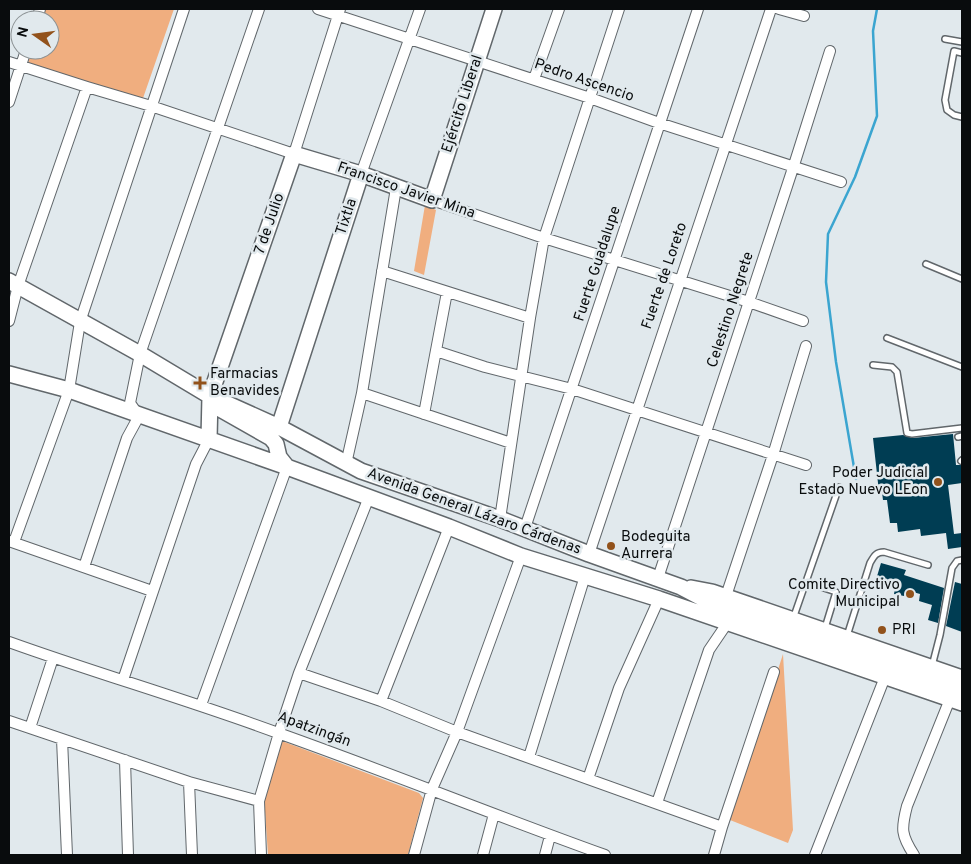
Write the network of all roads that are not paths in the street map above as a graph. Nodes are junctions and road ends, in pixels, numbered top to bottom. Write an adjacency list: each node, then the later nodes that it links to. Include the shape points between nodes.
1 (184, 9): 26 (street)
2 (259, 9): 29 (street)
3 (318, 9): 11 (street, Pedro Ascencio)
4 (420, 9): 14 (street, Tixtla)
5 (494, 9): 19 (street, Ejército Liberal)
6 (559, 9): 22 (street)
7 (619, 9): 24 (street)
8 (698, 9): 28 (street, Fuerte Guadalupe)
9 (771, 9): 30 (street, Fuerte de Loreto)
10 (779, 9): 12 (street)
11 (339, 12): 14 (street, Pedro Ascencio); 31 (street, 7 de Julio)
12 (804, 16)
13 (945, 39): 15 (lane)
14 (410, 40): 19 (street, Pedro Ascencio); 33 (street, Tixtla)
15 (962, 42)
16 (830, 51): 32 (street, Celestino Negrete)
17 (962, 52): 27 (lane, via 954,51 945,100 948,110)
18 (23, 60): 21 (street)
19 (476, 61): 22 (street, Pedro Ascencio); 36 (street, Ejército Liberal)
20 (9, 62): 21 (street, Francisco Javier Mina)
21 (21, 66): 23 (street, Francisco Javier Mina); 25 (street)
22 (534, 80): 24 (street, Pedro Ascencio)
23 (86, 87): 26 (street, Francisco Javier Mina); 43 (street)
24 (590, 98): 28 (street, Pedro Ascencio); 37 (street)
25 (9, 102)
26 (151, 106): 29 (street, Francisco Javier Mina); 49 (street)
27 (962, 117)
28 (659, 123): 30 (street, Pedro Ascencio); 38 (street, Fuerte Guadalupe)
29 (218, 128): 31 (street, Francisco Javier Mina); 53 (street)
30 (726, 144): 32 (street, Pedro Ascencio); 42 (street, Fuerte de Loreto)
31 (294, 154): 33 (street, Francisco Javier Mina); 61 (street, 7 de Julio)
32 (794, 165): 34 (street, Pedro Ascencio); 45 (street, Celestino Negrete)
33 (361, 174): 35 (street, Francisco Javier Mina); 65 (street, Tixtla)
34 (841, 182)
35 (396, 188): 36 (street, Francisco Javier Mina); 40 (street)
36 (432, 200): 37 (street, Francisco Javier Mina)
37 (544, 238): 38 (street, Francisco Javier Mina); 46 (street)
38 (615, 260): 42 (street, Francisco Javier Mina); 58 (street, Fuerte Guadalupe)
39 (926, 264): 41 (lane)
40 (382, 271): 44 (street); 60 (street)
41 (962, 279)
42 (679, 280): 45 (street, Francisco Javier Mina); 62 (street, Fuerte de Loreto)
43 (14, 284): 47 (street); 49 (street, Avenida General Lázaro Cárdenas)
44 (447, 292): 46 (street); 52 (street)
45 (749, 302): 48 (street, Francisco Javier Mina); 67 (street, Celestino Negrete)
46 (530, 318): 57 (street)
47 (9, 321)
48 (803, 321)
49 (80, 322): 53 (street, Avenida General Lázaro Cárdenas); 59 (street)
50 (887, 338): 55 (lane)
51 (806, 346): 70 (street)
52 (436, 351): 57 (street); 63 (street)
53 (140, 354): 61 (street, Avenida General Lázaro Cárdenas); 64 (street, via 130,404)
54 (873, 365): 66 (lane, via 892,367 897,372 907,432)
55 (962, 367)
56 (9, 374): 59 (street, Avenida General Lázaro Cárdenas)
57 (522, 376): 58 (street); 69 (street)
58 (572, 389): 62 (street); 78 (street, Fuerte Guadalupe)
59 (69, 390): 64 (street, Avenida General Lázaro Cárdenas); 79 (street)
60 (362, 393): 63 (street); 71 (street)
61 (210, 396): 65 (street, Avenida General Lázaro Cárdenas); 68 (street, 7 de Julio); 73 (street, via 225,413 271,438)
62 (636, 411): 67 (street); 81 (street, Fuerte de Loreto)
63 (424, 414): 69 (street)
64 (139, 416): 68 (street, Avenida General Lázaro Cárdenas); 85 (street, via 127,438)
65 (279, 427): 71 (street, Avenida General Lázaro Cárdenas)
66 (962, 428)
67 (706, 434): 70 (street); 89 (street, Celestino Negrete)
68 (209, 440): 73 (street, Avenida General Lázaro Cárdenas); 92 (street, via 196,464)
69 (511, 443): 76 (street)
70 (773, 455): 72 (street); 94 (street)
71 (346, 464): 76 (street, Avenida General Lázaro Cárdenas)
72 (806, 466)
73 (288, 468): 75 (street, Avenida General Lázaro Cárdenas); 110 (street)
74 (840, 487): 90 (lane)
75 (369, 497): 77 (street, Avenida General Lázaro Cárdenas); 105 (street)
76 (500, 519): 78 (street, Avenida General Lázaro Cárdenas)
77 (449, 527): 82 (street, Avenida General Lázaro Cárdenas); 109 (street)
78 (525, 528): 80 (street, Avenida General Lázaro Cárdenas)
79 (11, 542): 85 (street)
80 (559, 543): 81 (street, Avenida General Lázaro Cárdenas); 86 (street, via 549,547 546,555)
81 (589, 554): 87 (street, Avenida General Lázaro Cárdenas)
82 (522, 556): 86 (street, Avenida General Lázaro Cárdenas); 113 (street)
83 (962, 560): 103 (lane, via 952,568 937,648)
84 (928, 565): 98 (lane, via 884,552 874,556)
85 (84, 567): 92 (street)
86 (553, 567): 88 (street, Avenida General Lázaro Cárdenas)
87 (630, 567): 89 (street, Avenida General Lázaro Cárdenas); 91 (street, via 632,580)
88 (585, 576): 91 (street, Avenida General Lázaro Cárdenas); 116 (street)
89 (658, 578): 94 (street, Avenida General Lázaro Cárdenas, via 681,587 712,592)
90 (806, 582): 95 (lane); 97 (lane, via 836,592)
91 (624, 588): 93 (street, Avenida General Lázaro Cárdenas)
92 (152, 591): 107 (street)
93 (659, 599): 96 (street, Avenida General Lázaro Cárdenas); 118 (street, via 619,688)
94 (724, 602): 95 (street); 102 (street)
95 (793, 620): 97 (street)
96 (728, 622): 106 (street, Avenida General Lázaro Cárdenas); 122 (street, via 710,650)
97 (824, 631): 98 (street)
98 (846, 639): 100 (street)
99 (9, 642): 101 (street, Apatzingán)
100 (866, 645): 102 (street); 103 (street)
101 (53, 658): 107 (street, Apatzingán); 112 (street)
102 (875, 661): 108 (street)
103 (938, 670): 108 (street)
104 (774, 672): 124 (street)
105 (299, 673): 109 (street); 114 (street)
106 (885, 677): 108 (street, Avenida General Lázaro Cárdenas); 135 (street)
107 (123, 680): 110 (street, Apatzingán)
108 (959, 692): 136 (street, via 906,806 902,830)
109 (381, 701): 113 (street)
110 (201, 705): 114 (street, Apatzingán)
111 (9, 721): 112 (street)
112 (30, 728): 115 (street)
113 (457, 732): 116 (street); 120 (street)
114 (279, 733): 120 (street, Apatzingán); 121 (street)
115 (62, 739): 117 (street); 126 (street)
116 (529, 757): 118 (street)
117 (125, 760): 119 (street); 127 (street)
118 (588, 779): 122 (street)
119 (189, 782): 121 (street); 128 (street)
120 (432, 789): 123 (street, Apatzingán); 130 (street)
121 (259, 801): 129 (street)
122 (657, 803): 124 (street)
123 (494, 814): 125 (street, Apatzingán); 131 (street)
124 (722, 827): 134 (street)
125 (550, 836): 132 (street); 133 (street, Apatzingán)
126 (67, 855)
127 (128, 855)
128 (192, 855)
129 (261, 855)
130 (414, 855)
131 (483, 855)
132 (545, 855)
133 (605, 855)
134 (714, 855)
135 (815, 855)
136 (914, 855)

